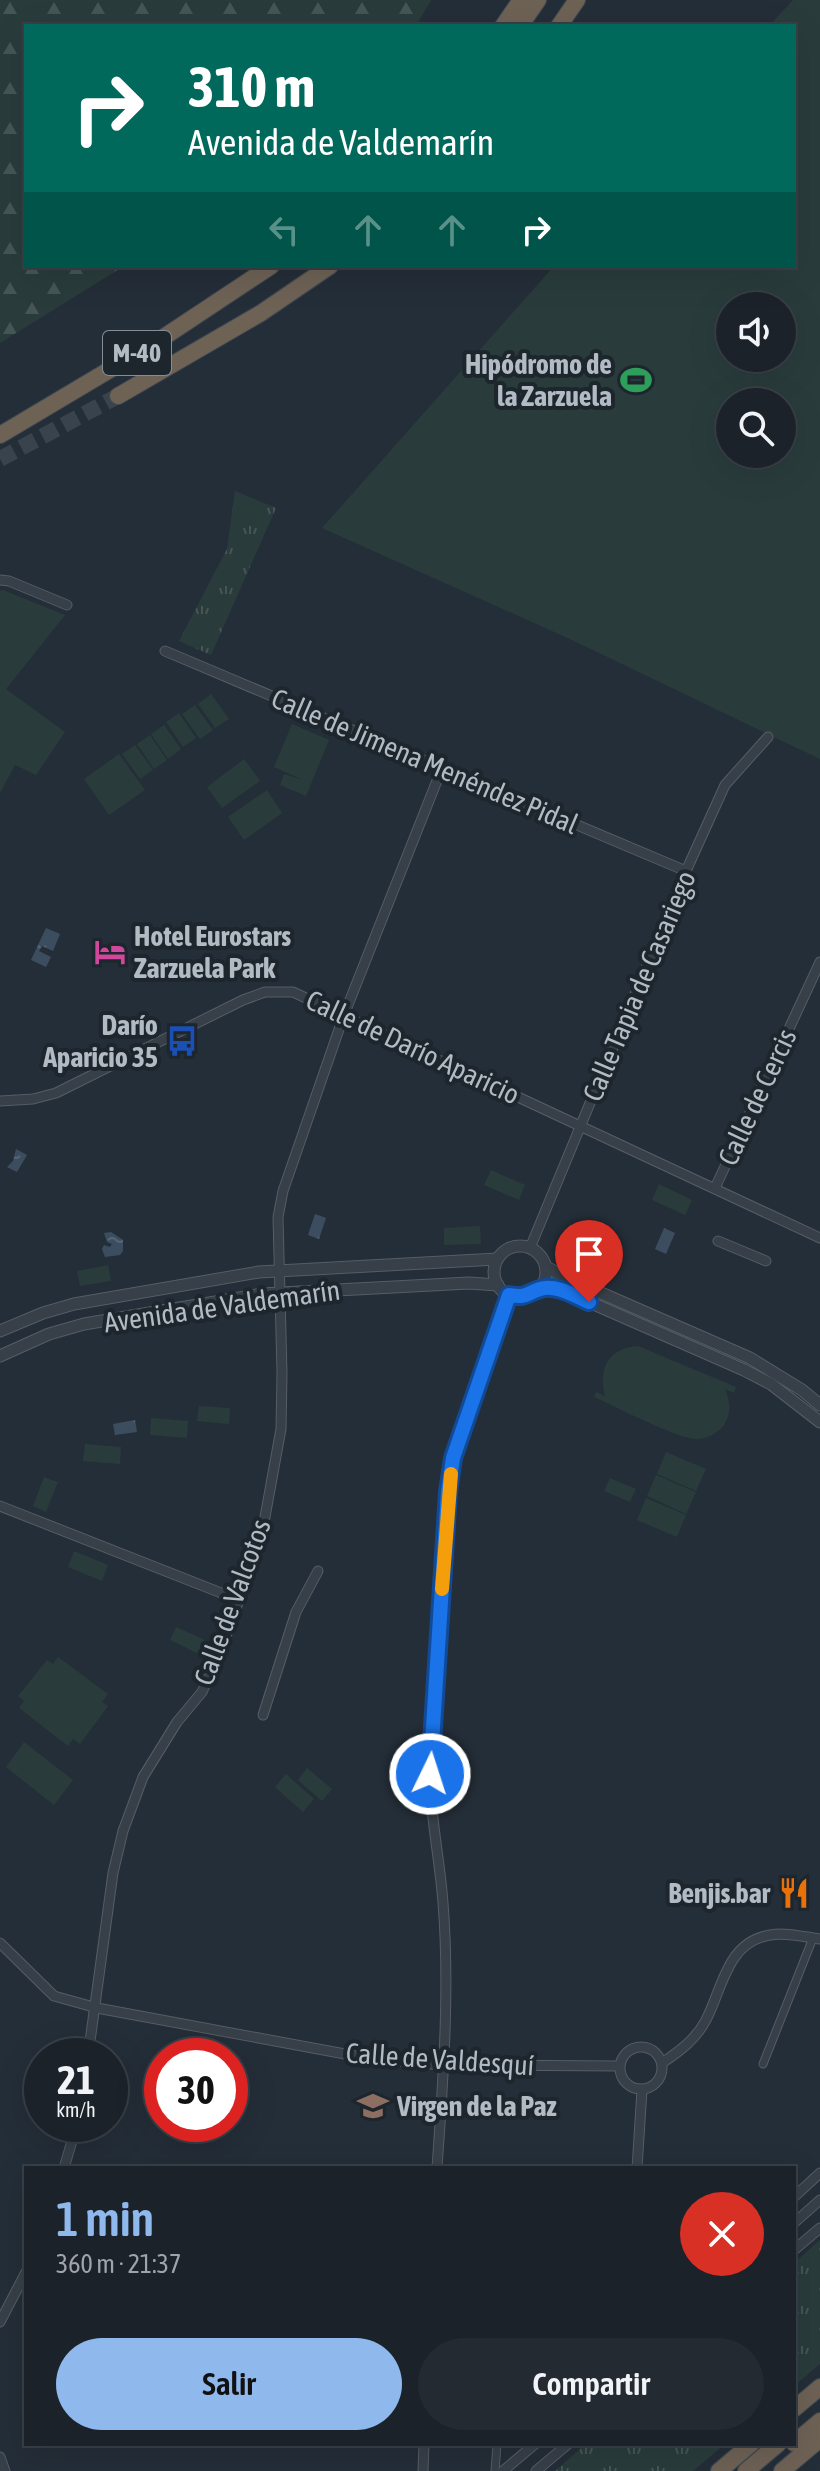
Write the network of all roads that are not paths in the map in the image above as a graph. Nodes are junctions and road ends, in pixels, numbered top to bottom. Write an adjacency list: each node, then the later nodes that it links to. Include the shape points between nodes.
1 (521, 0): 4 (highway)
2 (538, 0): 5 (highway)
3 (577, 0): 6 (highway)
4 (504, 24)
5 (521, 24)
6 (560, 24)
7 (268, 268): 10 (highway, M-40)
8 (327, 268): 9 (highway, M-40)
9 (118, 396)
10 (0, 435)
11 (4, 581): 12 (street)
12 (67, 605)
13 (165, 651): 15 (street, Calle de Jimena Menéndez Pidal)
14 (768, 737): 16 (street, Calle Tapia de Casariego, via 725,785)
15 (442, 768): 16 (street, Calle de Jimena Menéndez Pidal); 18 (street, Calle de Valcotos)
16 (686, 871): 20 (street, Calle Tapia de Casariego)
17 (820, 962): 21 (street, Calle de Cercis)
18 (344, 1015): 19 (street, Calle de Darío Aparicio, via 293,992 265,992 56,1093); 20 (street, Calle de Darío Aparicio); 28 (street, Calle de Valcotos, via 283,1191 278,1217)
19 (0, 1101)
20 (581, 1126): 21 (street, Calle de Darío Aparicio); 24 (street, Calle Tapia de Casariego)
21 (715, 1188): 22 (street, Calle de Darío Aparicio)
22 (820, 1238)
23 (718, 1241): 26 (street)
24 (530, 1248): 25 (street, via 515,1246); 27 (street)
25 (497, 1259): 28 (street, Avenida de Valdemarín); 29 (street)
26 (766, 1261)
27 (546, 1267): 30 (street); 35 (street, via 750,1358)
28 (281, 1269): 31 (street, Calle de Valcotos); 33 (street, Avenida de Valdemarín, via 74,1304)
29 (498, 1285): 31 (street, Avenida de Valdemarín); 32 (street)
30 (539, 1289): 32 (street, via 523,1298); 36 (street, via 564,1291 744,1370)
31 (280, 1292): 34 (street, Avenida de Valdemarín, via 84,1324); 39 (street, Calle de Valcotos, via 281,1429 261,1539)
32 (509, 1295): 47 (street, via 453,1458 448,1492 430,1774 443,1902)
33 (0, 1331)
34 (0, 1356)
35 (820, 1405)
36 (820, 1422)
37 (0, 1506): 39 (street)
38 (318, 1571): 40 (street, via 296,1612)
39 (239, 1600): 43 (street, Calle de Valcotos, via 202,1692 143,1777 123,1831)
40 (263, 1715)
41 (817, 1938): 45 (street, via 774,1934 739,1949 697,2035); 46 (street)
42 (0, 1943): 43 (street, Calle de Valdesquí, via 54,1996)
43 (97, 2008): 44 (street, Calle de Valcotos); 47 (street, Calle de Valdesquí, via 372,2059)
44 (91, 2038)
45 (662, 2063): 48 (street, via 656,2052 639,2046 624,2054); 49 (street, via 655,2085)
46 (763, 2064)
47 (444, 2065): 48 (street, Calle de Valdesquí); 52 (street)
48 (619, 2066): 49 (street, via 629,2086)
49 (642, 2090): 53 (street)
50 (72, 2142): 51 (street)
51 (65, 2166)
52 (437, 2166)
53 (637, 2166)
54 (820, 2173): 55 (street)
55 (796, 2195)
56 (820, 2200): 57 (street)
57 (796, 2221)
58 (820, 2228): 59 (street)
59 (796, 2248)
60 (24, 2276): 61 (street)
61 (0, 2322)
62 (820, 2387): 63 (highway)
63 (796, 2407)
64 (820, 2409): 66 (highway)
65 (820, 2421): 68 (highway)
66 (796, 2429)
67 (820, 2439): 86 (highway)
68 (796, 2441)
69 (424, 2446): 79 (street)
70 (497, 2446): 80 (street)
71 (533, 2446): 81 (street)
72 (566, 2446): 82 (street)
73 (749, 2446): 83 (highway)
74 (776, 2446): 84 (highway)
75 (791, 2446): 85 (highway)
76 (820, 2451): 87 (highway)
77 (0, 2457): 78 (street)
78 (5, 2471)
79 (423, 2471)
80 (495, 2471)
81 (503, 2471)
82 (536, 2471)
83 (719, 2471)
84 (746, 2471)
85 (761, 2471)
86 (782, 2471)
87 (797, 2471)

